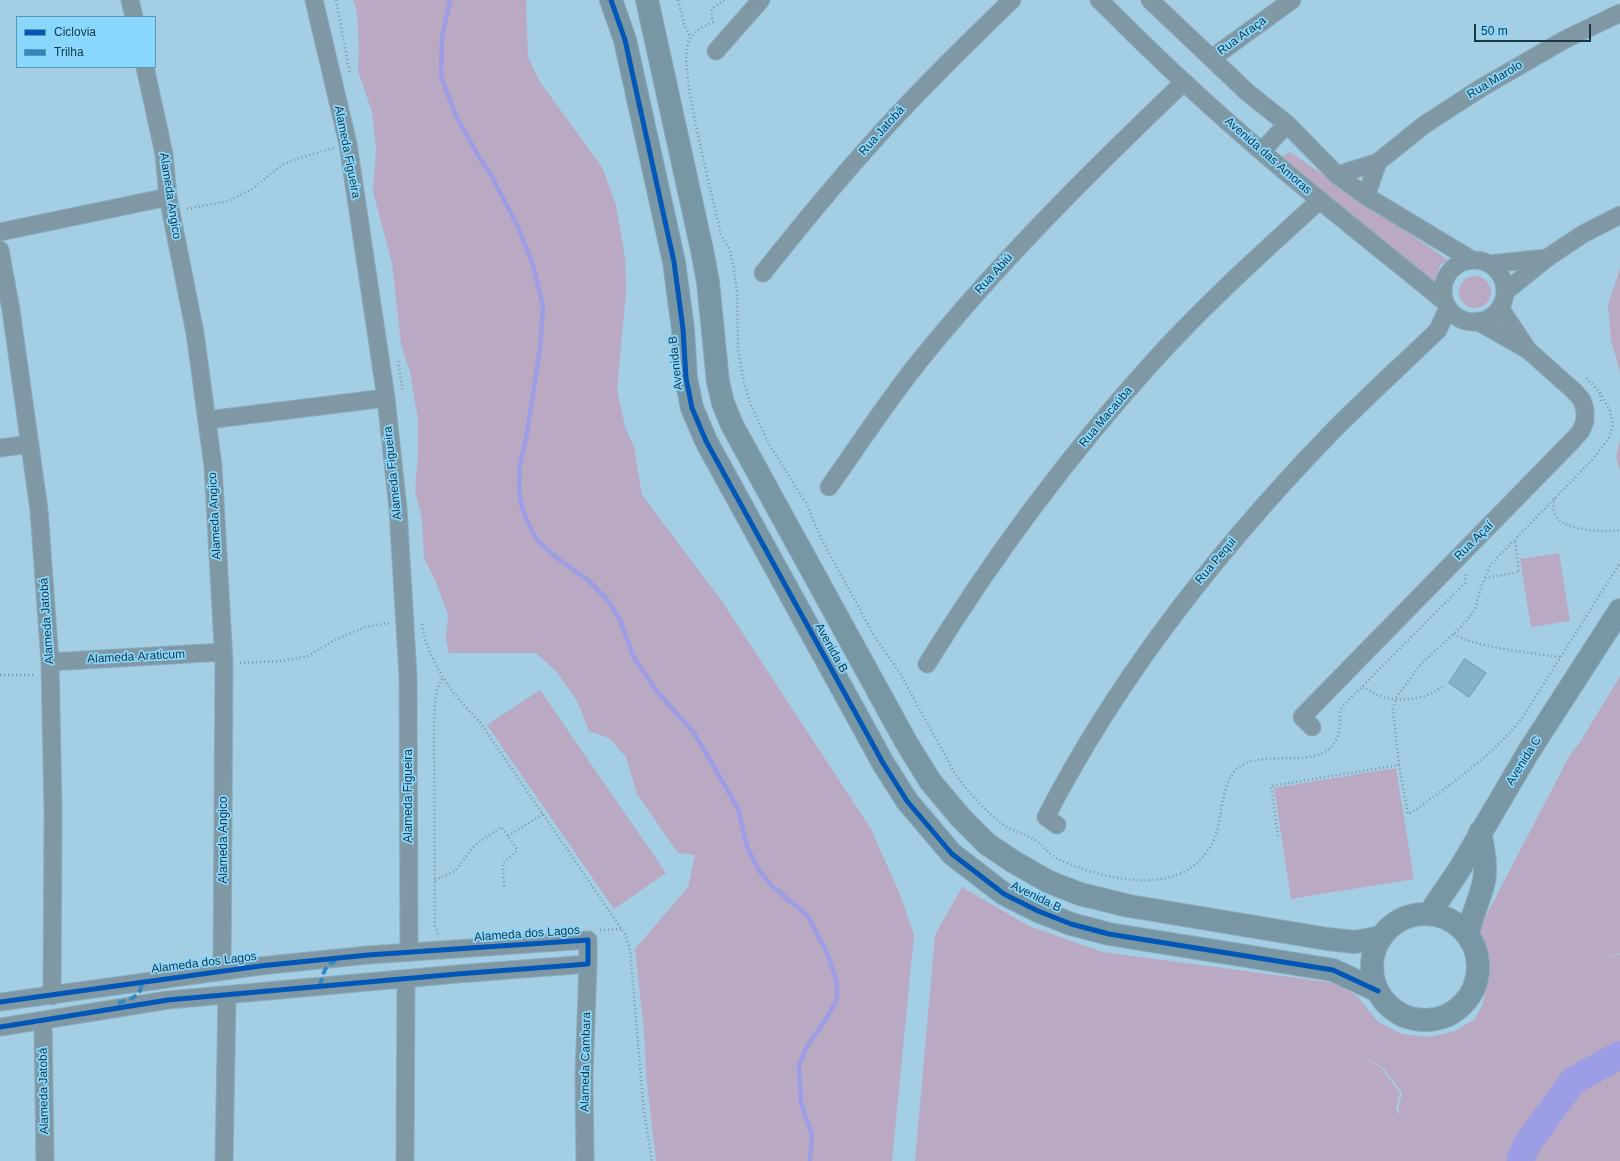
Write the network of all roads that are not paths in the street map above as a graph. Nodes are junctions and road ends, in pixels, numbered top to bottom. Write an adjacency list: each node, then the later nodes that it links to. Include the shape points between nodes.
1 (130, 0): 11 (street)
2 (314, 0): 35 (street, Alameda Figueira, via 348,144)
3 (611, 0): 59 (street, Avenida B, via 625,40 674,262 683,329 686,378 692,408 706,441 741,507 883,763 907,801 934,836 957,859 1004,894 1072,924 1109,934 1333,970)
4 (649, 0): 49 (street, Avenida B, via 704,256 712,312 715,359 723,403 732,425 791,534 930,781 987,844 1049,882 1080,894 1129,906 1334,940 1355,942)
5 (761, 0): 12 (street)
6 (1012, 0): 29 (street, Rua Jatobá, via 891,121)
7 (1099, 0): 15 (street, Avenida das Amoras)
8 (1150, 0): 13 (street)
9 (1292, 0): 13 (street, Rua Araça)
10 (1620, 13): 18 (street, Rua Marolo, via 1564,40 1481,88 1424,125)
11 (134, 16)
12 (716, 51)
13 (1212, 58): 16 (street, via 1247,92)
14 (145, 68): 22 (street, Alameda Angico, via 164,154)
15 (1184, 82): 17 (street, Avenida das Amoras); 39 (street, Rua Abiú, via 1064,199 960,312 916,365)
16 (1287, 124): 17 (street); 19 (street)
17 (1262, 151): 21 (street, Avenida das Amoras)
18 (1378, 162): 19 (street, Rua Marolo); 20 (street)
19 (1337, 175): 20 (street)
20 (1366, 196): 27 (street)
21 (1320, 200): 31 (street, Avenida das Amoras); 42 (street, Rua Macaúba, via 1222,292 1112,408 1025,517 986,571)
22 (169, 205): 24 (street); 36 (street, Alameda Angico, via 195,333)
23 (1620, 215): 26 (street, via 1583,234)
24 (0, 232)
25 (0, 250): 37 (street, Alameda Jatobá)
26 (1547, 258): 28 (street); 30 (street)
27 (1472, 260): 28 (street); 31 (street, via 1458,265 1448,274 1444,283)
28 (1489, 264): 30 (street, via 1501,276)
29 (763, 273)
30 (1502, 300): 32 (street, via 1487,319); 34 (street, Rua Açaí)
31 (1447, 305): 32 (street, via 1458,317); 33 (street, Rua Pequi)
32 (1472, 321): 33 (street, Rua Pequi); 34 (street, Rua Açaí)
33 (1438, 330): 45 (street, Rua Pequi, via 1330,434 1191,590 1124,684 1067,777 1046,817)
34 (1528, 350): 44 (street, Rua Açaí, via 1582,400 1585,421 1581,431 1302,718)
35 (386, 398): 36 (street); 51 (street, Alameda Figueira, via 398,509 408,676)
36 (207, 420): 41 (street, Alameda Angico, via 213,466)
37 (30, 444): 38 (street); 43 (street, Alameda Jatobá, via 39,510)
38 (0, 448)
39 (829, 487)
40 (1620, 610): 46 (street, Avenida C)
41 (223, 657): 43 (street, Alameda Araticum); 54 (street, Alameda Angico)
42 (927, 664)
43 (50, 668): 61 (street, Alameda Jatobá, via 53,811)
44 (1312, 727)
45 (1057, 825)
46 (1480, 832): 47 (street, Avenida C, via 1459,870); 48 (street, via 1485,864 1484,883)
47 (1429, 914): 48 (street, via 1451,920); 49 (street, via 1402,919)
48 (1468, 935): 59 (street, via 1477,952 1478,977 1468,999 1454,1012 1435,1019 1415,1019 1396,1012)
49 (1381, 937): 59 (street, via 1372,963 1372,973)
50 (502, 946): 51 (street, Alameda dos Lagos); 53 (street, Alameda dos Lagos, via 588,940); 55 (street, via 502,958 498,963)
51 (409, 952): 52 (street, Alameda dos Lagos)
52 (368, 954): 54 (street, Alameda dos Lagos); 58 (street, via 333,962 324,971)
53 (588, 964): 55 (street); 69 (street, Alameda Cambara, via 584,1076)
54 (222, 971): 57 (street, Alameda dos Lagos)
55 (457, 974): 56 (street)
56 (406, 979): 58 (street); 68 (street)
57 (142, 981): 61 (street, Alameda dos Lagos); 63 (street, via 140,994 134,998)
58 (320, 986): 60 (street)
59 (1378, 991)
60 (227, 995): 63 (street); 67 (street)
61 (52, 996): 62 (street, Alameda dos Lagos)
62 (3, 1002)
63 (97, 1010): 64 (street)
64 (43, 1021): 65 (street); 66 (street, Alameda Jatobá)
65 (0, 1027)
66 (45, 1161)
67 (224, 1161)
68 (405, 1161)
69 (585, 1161)

